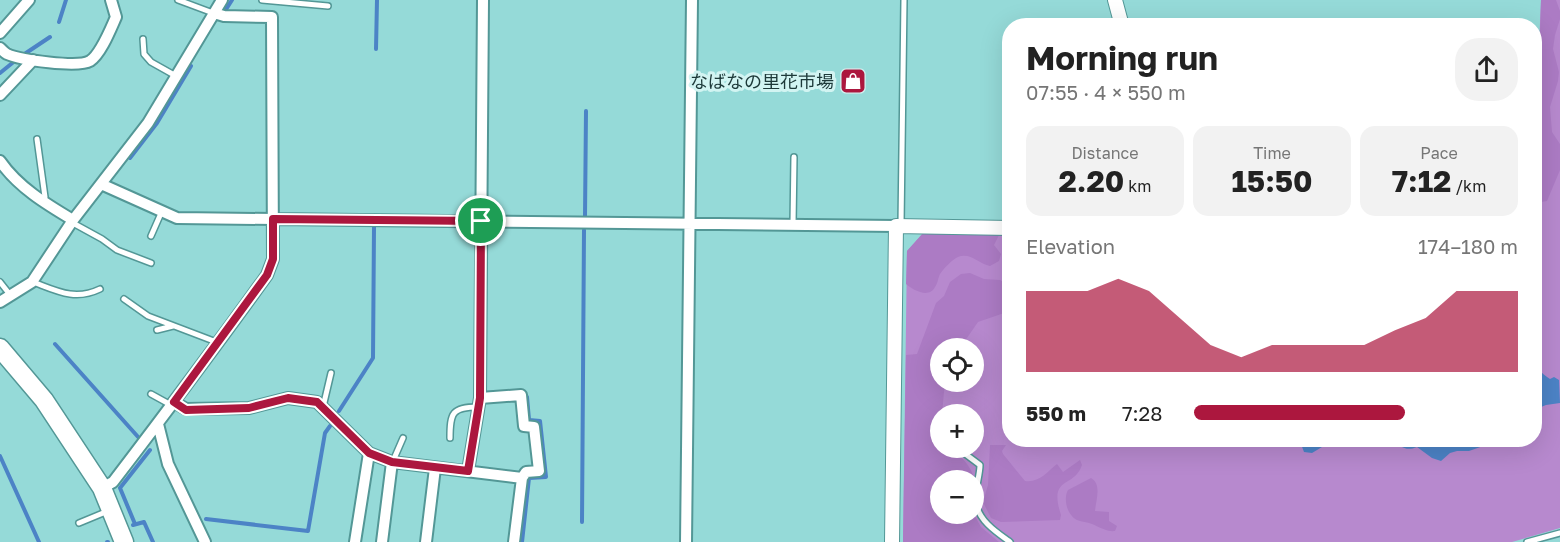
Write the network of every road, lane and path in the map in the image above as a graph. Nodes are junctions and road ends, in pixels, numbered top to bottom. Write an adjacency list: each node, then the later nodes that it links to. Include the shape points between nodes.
1 (29, 0): 13 (street)
2 (111, 0): 16 (street, via 116,17 91,60 74,64)
3 (178, 0): 11 (lane)
4 (222, 0): 11 (street)
5 (262, 0): 10 (lane)
6 (483, 0): 27 (street)
7 (692, 0): 28 (street)
8 (904, 0): 30 (lane)
9 (1115, 0): 12 (street)
10 (328, 6)
11 (214, 13): 17 (street); 25 (street, via 272,17)
12 (1120, 18)
13 (0, 33)
14 (142, 39): 17 (lane, via 144,54 151,62)
15 (0, 48): 16 (street, via 7,54)
16 (33, 60): 18 (street)
17 (176, 76): 22 (street, via 148,123)
18 (0, 95)
19 (37, 139): 23 (lane)
20 (794, 157): 29 (lane)
21 (0, 161): 23 (street, via 8,173)
22 (101, 184): 24 (street); 26 (street)
23 (43, 202): 26 (street)
24 (162, 211): 25 (street, via 177,218); 32 (lane)
25 (273, 219): 27 (street); 42 (street, via 271,267)
26 (72, 221): 33 (lane, via 117,250); 35 (street)
27 (481, 221): 28 (street); 46 (street)
28 (690, 223): 29 (street); 68 (street)
29 (794, 224): 30 (street)
30 (898, 226): 31 (street); 69 (street)
31 (1002, 228)
32 (151, 236)
33 (151, 263)
34 (0, 282): 37 (lane)
35 (32, 282): 36 (lane, via 69,295 88,295); 37 (street)
36 (100, 289)
37 (11, 296): 39 (street)
38 (124, 299): 40 (lane, via 148,316)
39 (0, 302)
40 (174, 326): 41 (lane); 42 (lane)
41 (157, 330)
42 (219, 343): 47 (street)
43 (0, 348): 58 (highway, via 44,400)
44 (331, 374): 48 (lane)
45 (151, 393): 47 (lane)
46 (479, 402): 51 (lane, via 453,413); 56 (street); 57 (street, via 520,395 524,426 534,427 539,471 526,472)
47 (173, 404): 48 (street, via 186,410 249,408 288,398 317,402); 49 (street)
48 (323, 408): 52 (street)
49 (158, 424): 58 (street, via 113,482); 63 (street, via 168,465)
50 (403, 438): 54 (lane)
51 (450, 438)
52 (369, 453): 54 (street); 64 (street)
53 (971, 458): 70 (lane, via 980,465 976,502 983,519)
54 (392, 462): 55 (street); 65 (street)
55 (435, 468): 56 (street); 66 (street)
56 (468, 471): 57 (street)
57 (522, 478): 67 (street)
58 (102, 488): 59 (highway)
59 (111, 510): 60 (lane); 62 (highway)
60 (79, 523)
61 (1560, 533): 71 (lane)
62 (124, 542)
63 (205, 542)
64 (355, 542)
65 (382, 542)
66 (426, 542)
67 (514, 542)
68 (686, 542)
69 (892, 542)
70 (1010, 542)
71 (1527, 542)

